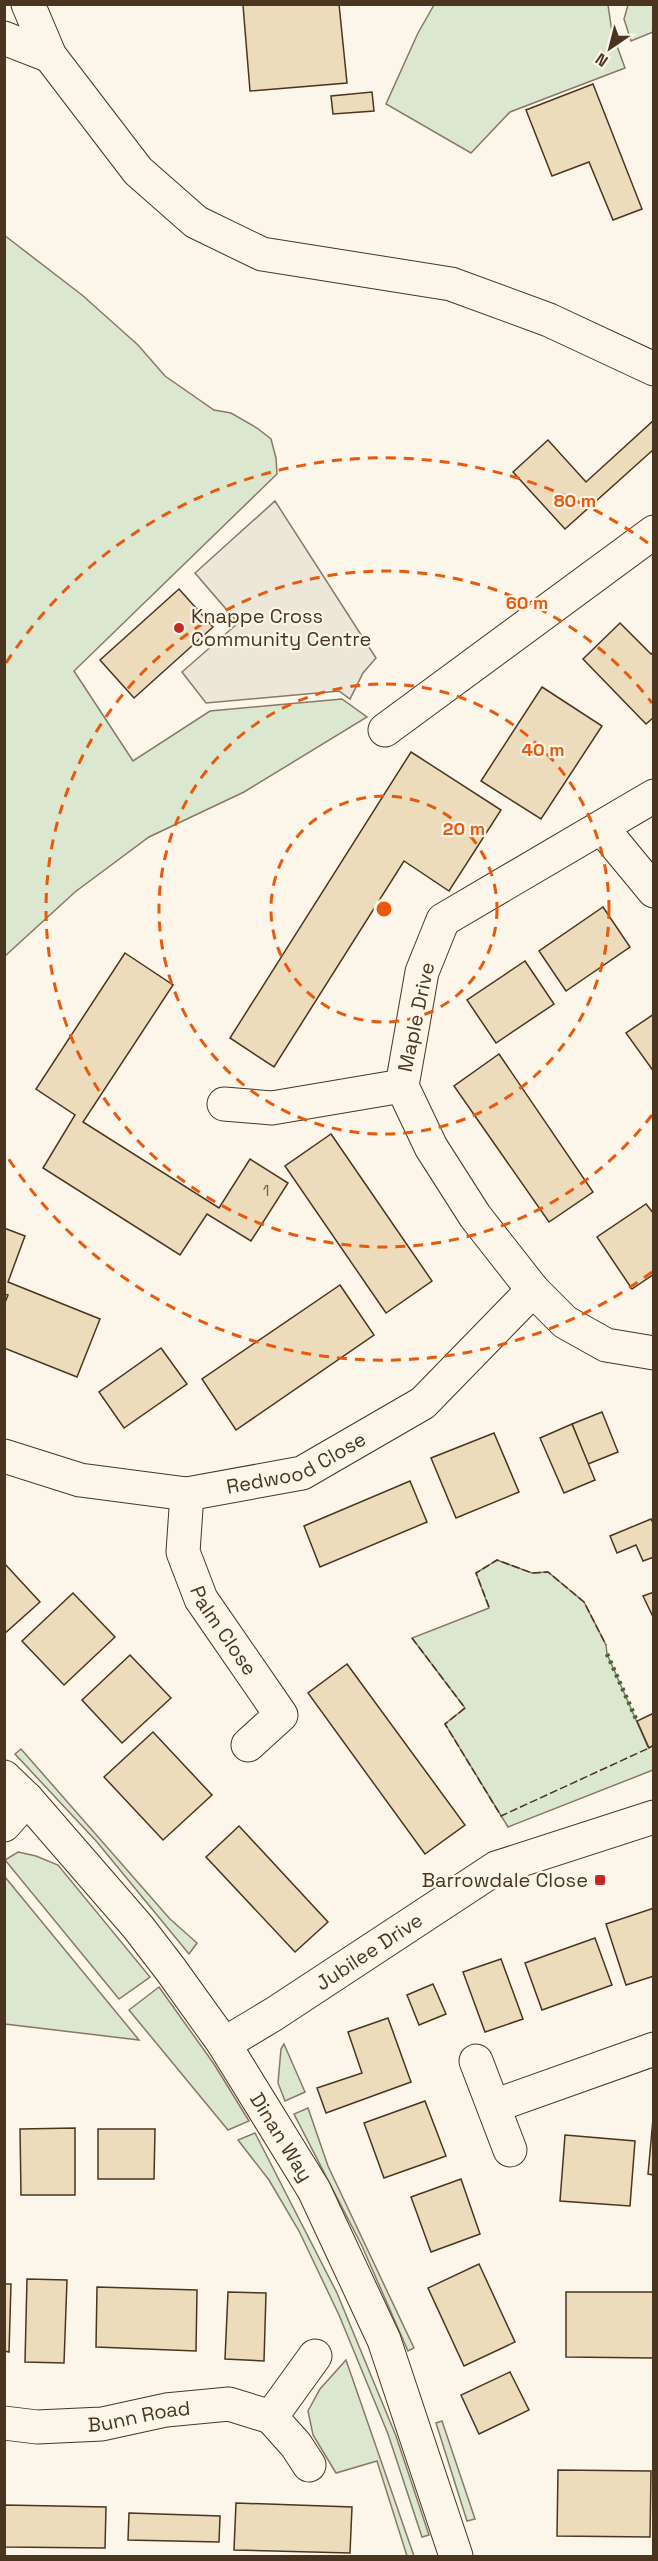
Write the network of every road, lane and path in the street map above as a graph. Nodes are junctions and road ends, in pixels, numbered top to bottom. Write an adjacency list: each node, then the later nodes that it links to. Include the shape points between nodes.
1 (28, 4): 3 (street)
2 (4, 38): 3 (street)
3 (50, 56): 4 (street, via 138,171 196,222 262,254 451,284 549,320)
4 (654, 369)
5 (654, 532): 6 (street)
6 (386, 729)
7 (654, 796): 8 (street, Maple Drive)
8 (602, 828): 9 (street); 10 (street, Maple Drive, via 443,920 422,972)
9 (654, 891)
10 (402, 1086): 11 (street, via 272,1108); 12 (street, Maple Drive, via 437,1157 475,1216)
11 (224, 1104)
12 (533, 1290): 13 (street, Maple Drive, via 565,1322 606,1345); 15 (street, Redwood Close, via 423,1403 302,1473)
13 (654, 1353)
14 (4, 1456): 15 (street, Redwood Close, via 80,1480)
15 (187, 1494): 16 (street, Palm Close, via 183,1552 201,1599 281,1715)
16 (248, 1745)
17 (16, 1788): 19 (street); 20 (street, Dinan Way, via 138,1927)
18 (654, 1816): 20 (street, Jubilee Drive, via 496,1868)
19 (4, 1824)
20 (224, 2044): 29 (street, Dinan Way, via 314,2190 384,2340)
21 (654, 2049): 23 (street)
22 (476, 2061): 23 (street)
23 (494, 2106): 24 (street)
24 (510, 2150)
25 (315, 2356): 26 (street)
26 (271, 2417): 27 (street, Bunn Road, via 228,2404 166,2410 102,2424 37,2427); 28 (street)
27 (4, 2423)
28 (309, 2465)
29 (456, 2556)

